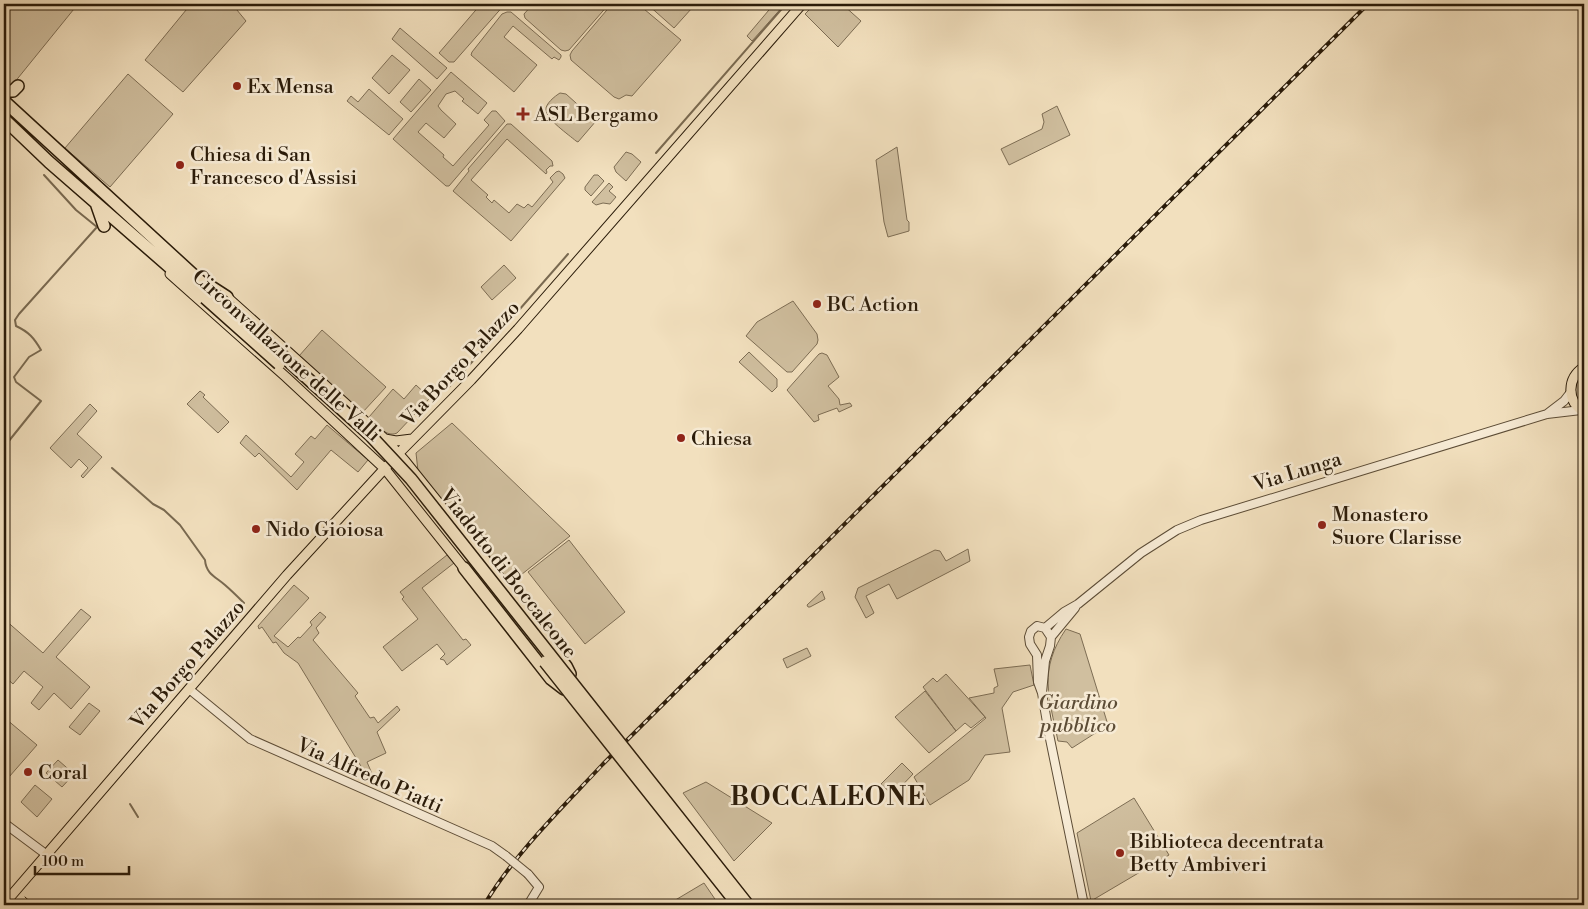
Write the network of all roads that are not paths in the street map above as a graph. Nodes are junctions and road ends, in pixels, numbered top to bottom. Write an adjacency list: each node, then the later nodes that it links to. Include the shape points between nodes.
1 (802, 4): 18 (main road, Via Borgo Palazzo, via 518,328)
2 (18, 86): 3 (highway, via 13,91)
3 (4, 91)
4 (4, 101): 10 (highway, Circonvallazione delle Valli)
5 (4, 119): 6 (highway, Circonvallazione delle Valli)
6 (96, 203): 7 (highway, Circonvallazione delle Valli); 8 (highway)
7 (122, 225): 9 (highway, via 140,248); 11 (highway, Circonvallazione delle Valli)
8 (104, 226)
9 (165, 270): 20 (main road, Circonvallazione delle Valli)
10 (198, 278): 11 (highway, Circonvallazione delle Valli); 12 (highway)
11 (208, 295): 29 (highway, Viadotto di Boccaleone, bridge, via 406,483)
12 (227, 297): 17 (main road, Circonvallazione delle Valli)
13 (1584, 367): 14 (main road, Via Lunga, via 1573,379)
14 (1571, 392): 15 (main road, Via Lunga); 16 (street, Via Lunga)
15 (1582, 411): 16 (street, Via Lunga)
16 (1547, 414): 24 (street, Via Lunga, via 1201,520 1177,530 1141,553)
17 (385, 439): 18 (main road); 19 (main road, Circonvallazione delle Valli)
18 (412, 439): 19 (main road, Via Borgo Palazzo)
19 (398, 454): 20 (main road, Via Borgo Palazzo); 21 (main road, Circonvallazione delle Valli)
20 (386, 468): 21 (main road, via 400,469 451,531); 23 (main road); 30 (main road, Via Borgo Palazzo, via 287,575)
21 (463, 533): 22 (main road, Circonvallazione delle Valli)
22 (482, 558): 29 (highway, bridge, via 566,666)
23 (464, 568): 29 (highway, bridge, via 551,679)
24 (1078, 604): 25 (street, Via Lunga); 26 (street, Via Lunga)
25 (1045, 628): 26 (street); 28 (street, via 1037,626 1030,631 1030,644)
26 (1051, 637): 27 (street)
27 (1047, 651): 28 (street); 31 (street)
28 (1036, 653): 31 (street)
29 (571, 688): 36 (highway, Viadotto di Boccaleone, bridge); 37 (highway, Viadotto di Boccaleone, bridge)
30 (189, 689): 33 (main road, Via Borgo Palazzo); 35 (street, Via Alfredo Piatti, bridge, via 250,740 492,846 528,874 539,887)
31 (1042, 693): 38 (street)
32 (4, 823): 33 (street)
33 (47, 855): 34 (main road, Via Borgo Palazzo)
34 (4, 904)
35 (528, 905)
36 (738, 905)
37 (748, 905)
38 (1084, 905)

